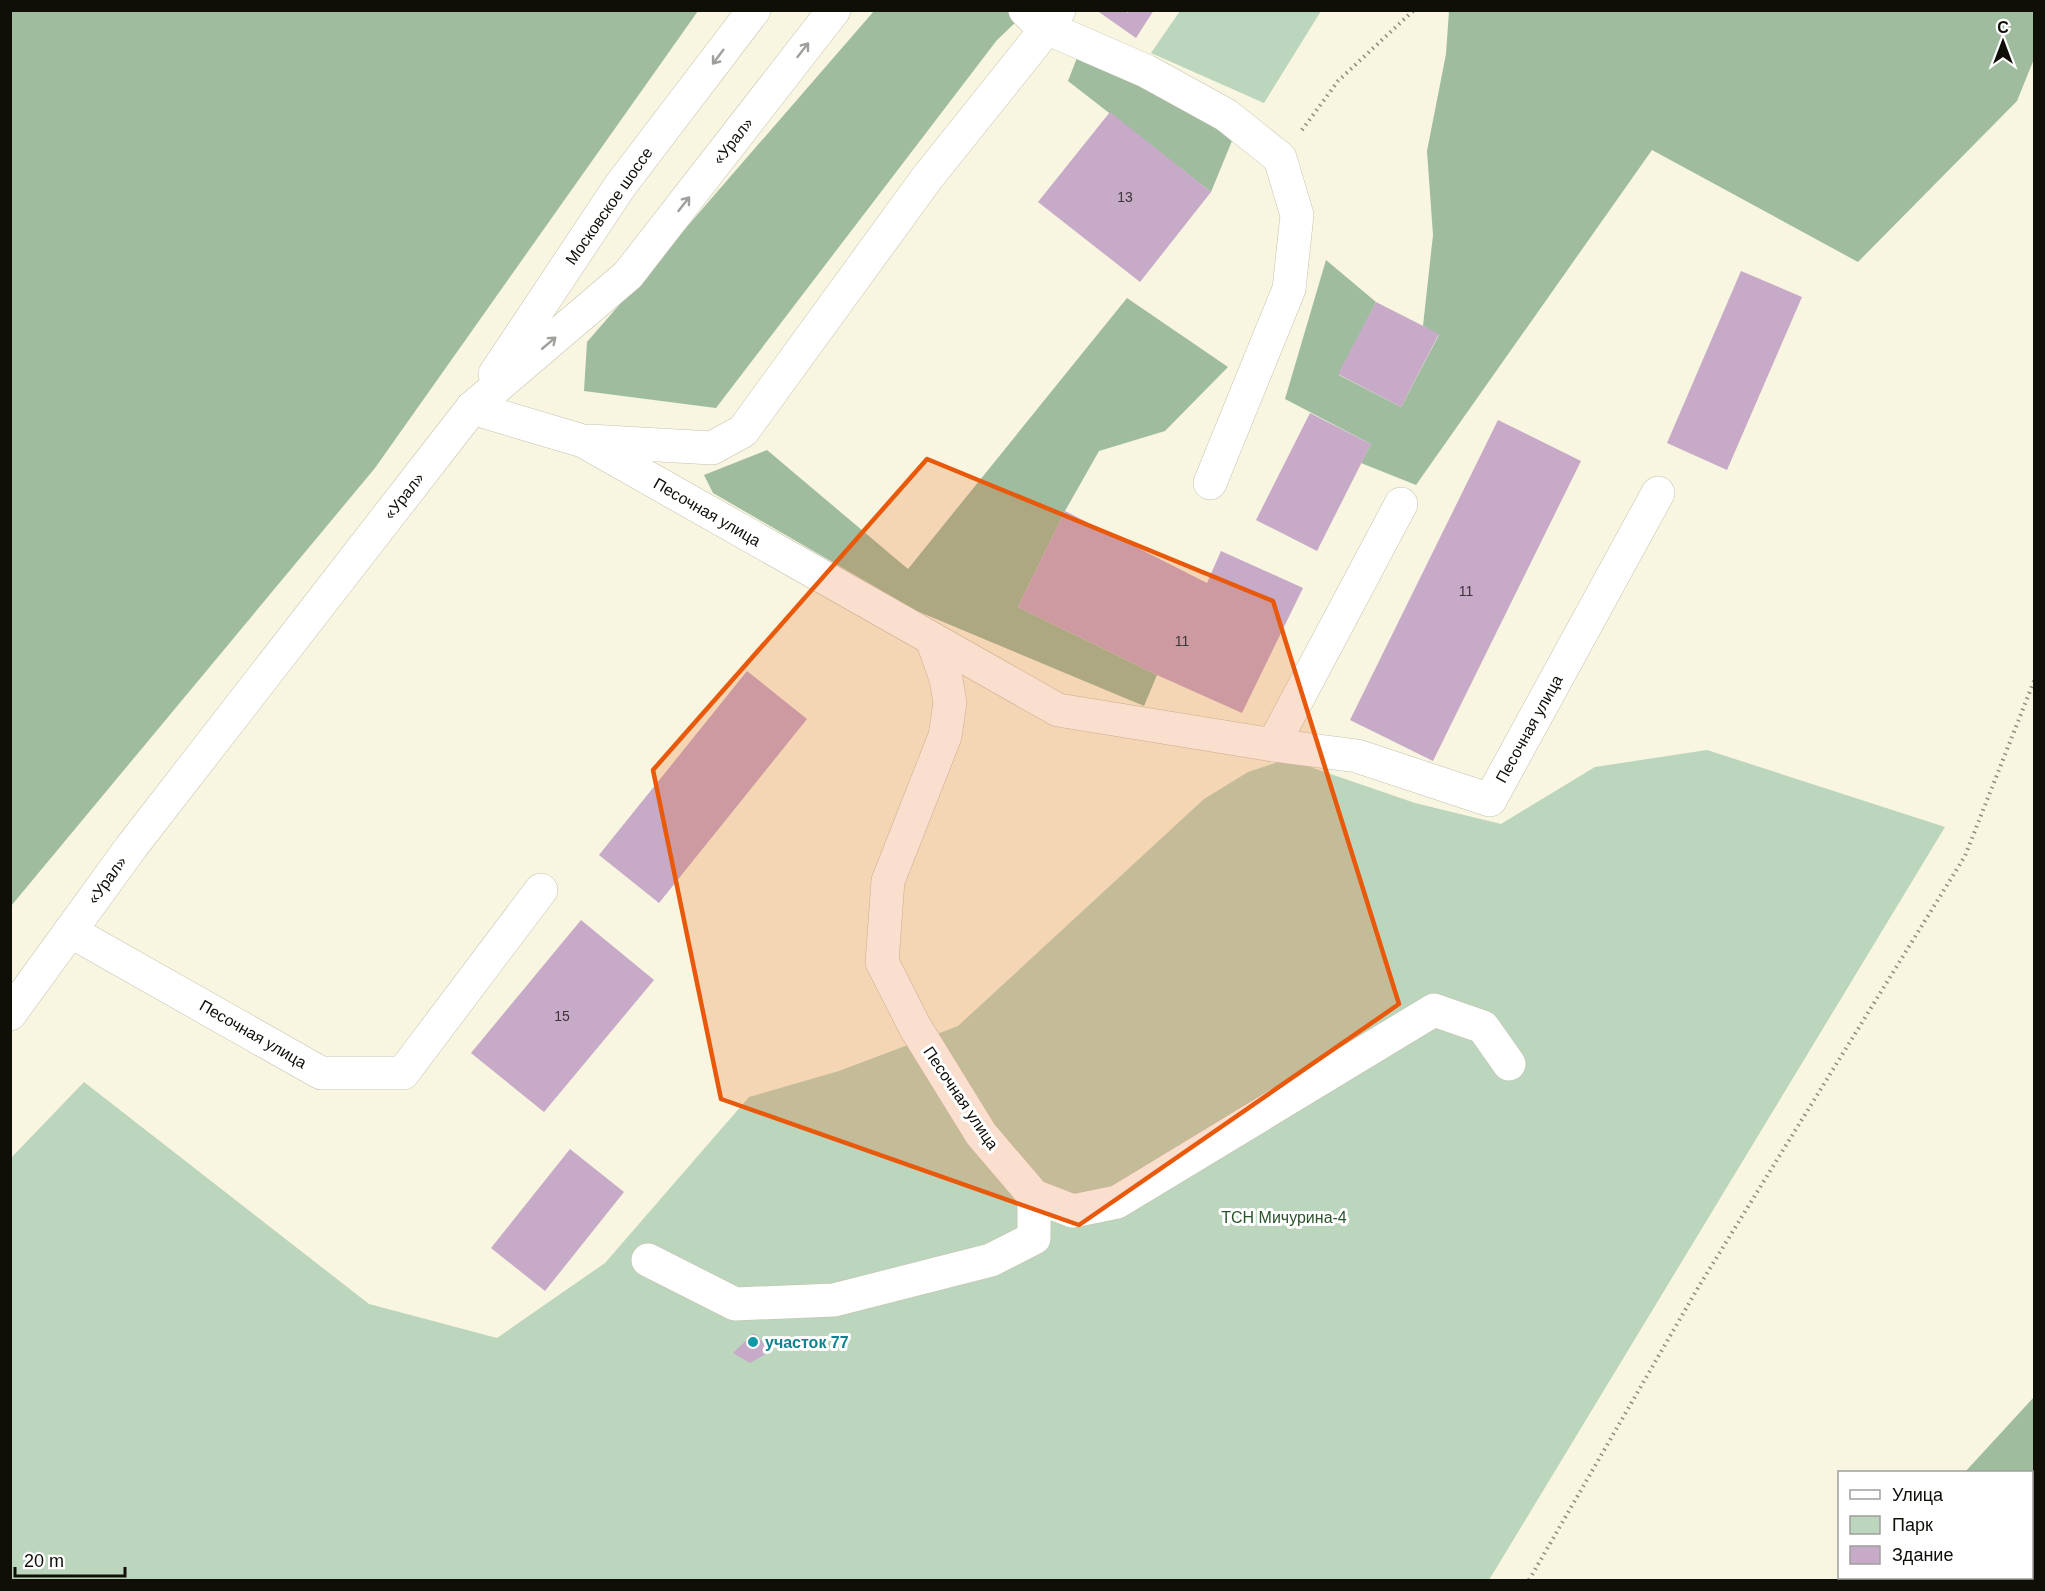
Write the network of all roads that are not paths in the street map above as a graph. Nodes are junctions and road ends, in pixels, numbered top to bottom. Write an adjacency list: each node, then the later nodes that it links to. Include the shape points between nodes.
1 (754, 10): 4 (main road, Московское шоссе, one-way to 4, via 620,186)
2 (834, 10): 4 (main road, «Урал», one-way to 2, via 628,276)
3 (1044, 16): 5 (main road, via 743,431 712,448); 6 (main road, via 1226,115 1280,158 1297,215 1289,290)
4 (472, 408): 5 (main road, Песочная улица); 12 (main road, «Урал»)
5 (583, 441): 9 (main road, Песочная улица)
6 (1210, 483)
7 (1658, 493): 10 (main road, Песочная улица, via 1490,800 1357,756)
8 (1401, 504): 10 (main road)
9 (932, 639): 10 (main road, Песочная улица, via 1058,710); 15 (main road, Песочная улица, via 946,679 950,703 947,725 888,881 882,962 915,1028 981,1134)
10 (1273, 745)
11 (540, 890): 12 (main road, Песочная улица, via 403,1073 321,1073)
12 (70, 931): 13 (main road, «Урал»)
13 (10, 1014)
14 (1509, 1064): 15 (main road, Песочная улица, via 1483,1028 1434,1011 1118,1202 1072,1211)
15 (1034, 1196): 16 (main road, via 1034,1238 991,1260 834,1300 735,1304)
16 (648, 1260)

